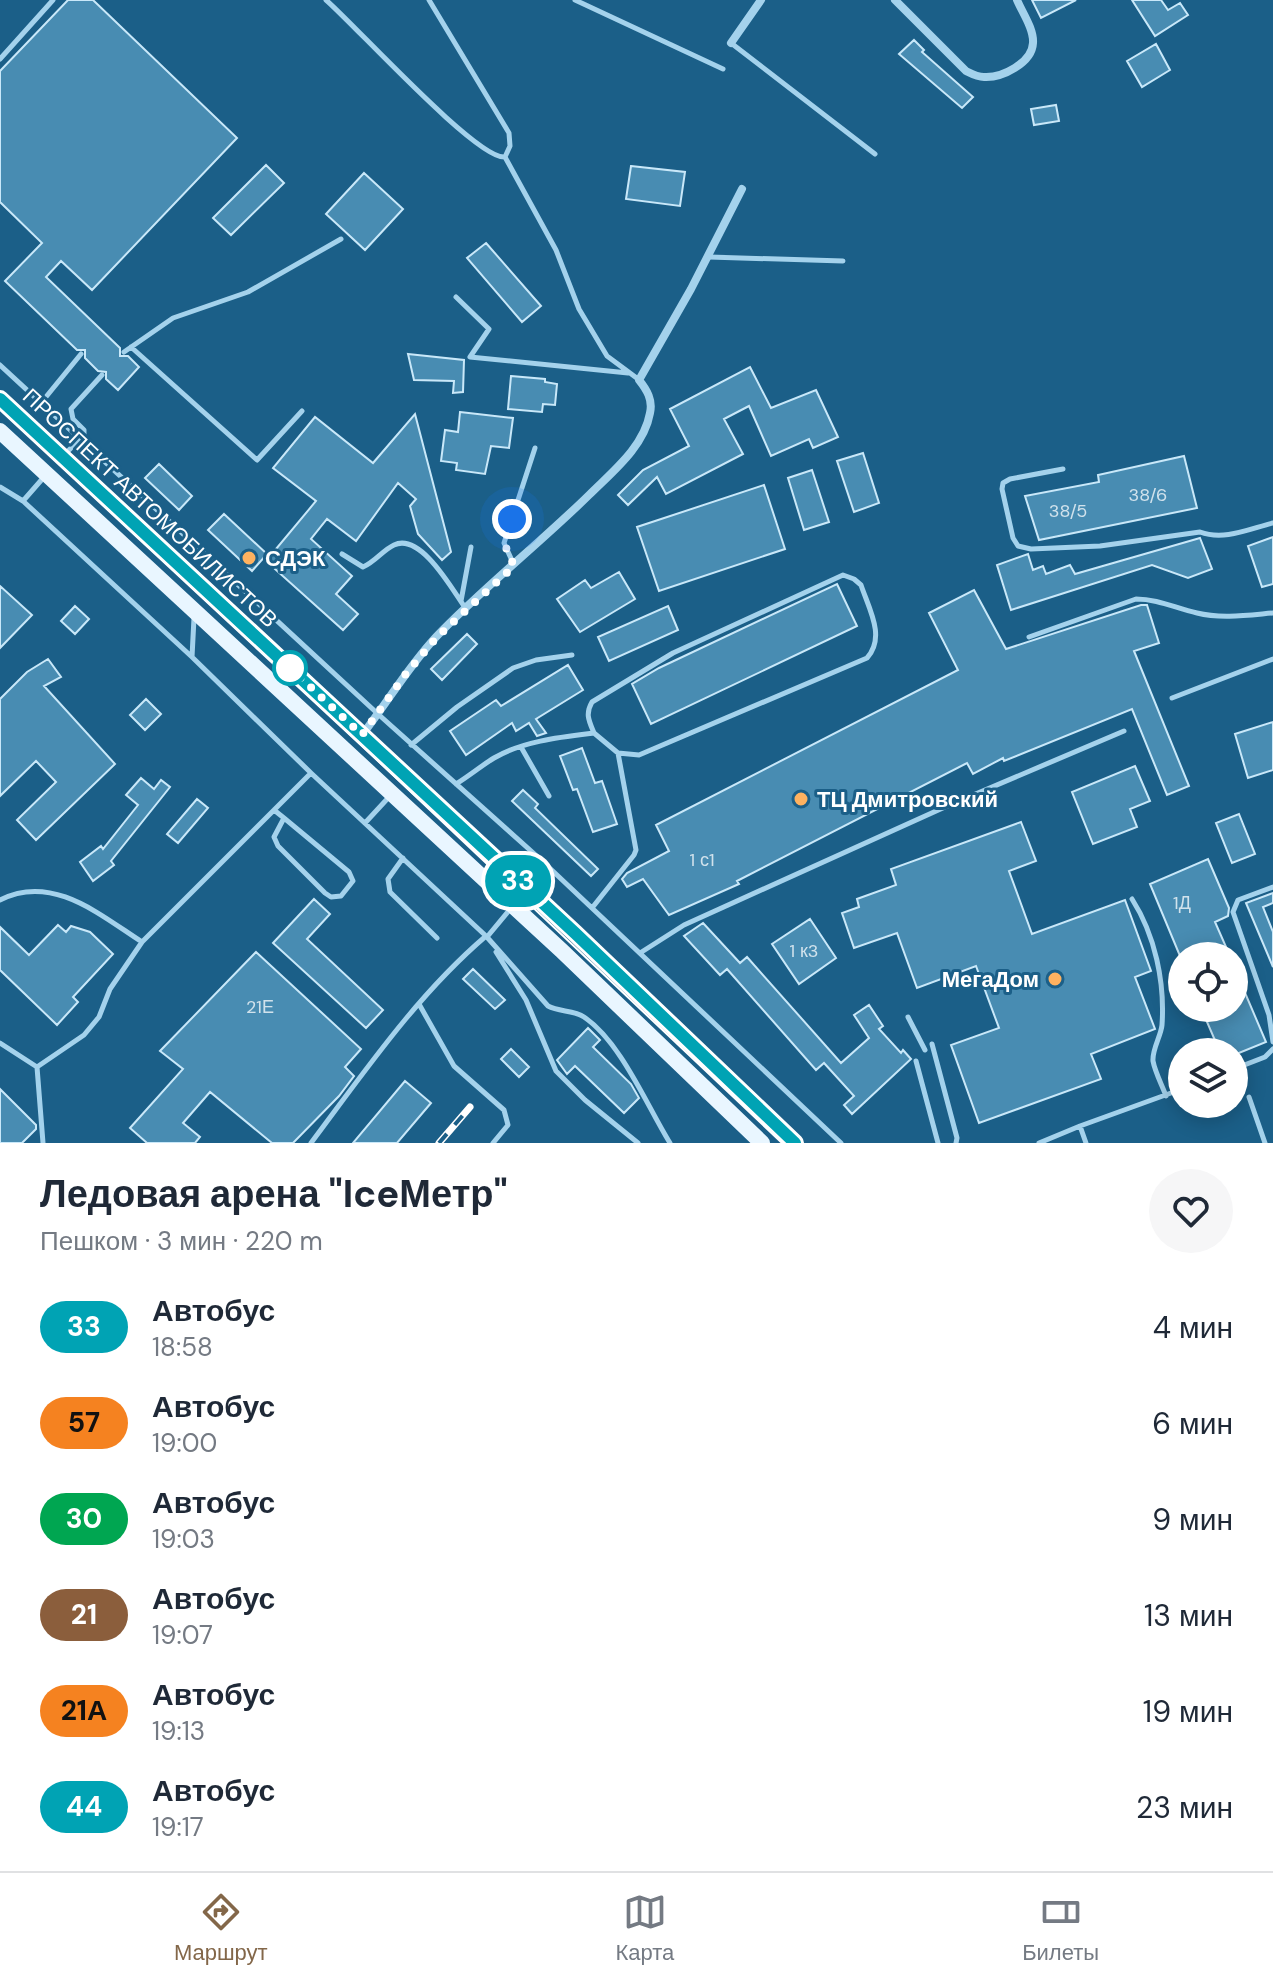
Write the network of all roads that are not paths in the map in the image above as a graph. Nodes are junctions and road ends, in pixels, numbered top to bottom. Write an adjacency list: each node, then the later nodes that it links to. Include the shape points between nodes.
1 (53, 0): 9 (lane)
2 (326, 0): 12 (lane, via 480,147)
3 (429, 0): 12 (lane, via 509,133)
4 (575, 0): 10 (lane)
5 (761, 0): 8 (street)
6 (895, 0): 7 (street, via 966,71 979,77 995,77 1024,61 1031,51 1031,33)
7 (1017, 0)
8 (731, 43): 11 (lane)
9 (0, 59)
10 (723, 69)
11 (875, 154)
12 (505, 157): 22 (lane, via 556,250 579,309 607,356)
13 (742, 189): 15 (street)
14 (341, 239): 18 (lane, via 248,292 173,318)
15 (708, 257): 16 (lane); 24 (street)
16 (843, 261)
17 (456, 297): 22 (lane, via 489,329 470,357)
18 (131, 347): 19 (lane); 27 (lane, via 257,460)
19 (124, 352)
20 (81, 354): 26 (lane)
21 (0, 365): 26 (lane)
22 (629, 373): 24 (lane)
23 (102, 375): 29 (lane, via 71,409 84,430)
24 (639, 380): 40 (street, via 651,410 639,440)
25 (0, 399): 31 (main road, ПРОСПЕКТ АВТОМОБИЛИСТОВ)
26 (41, 403): 29 (lane)
27 (302, 411)
28 (0, 431): 33 (main road, ПРОСПЕКТ АВТОМОБИЛИСТОВ)
29 (80, 439): 31 (lane); 49 (lane)
30 (535, 448): 40 (lane, via 504,543)
31 (62, 457): 37 (main road, ПРОСПЕКТ АВТОМОБИЛИСТОВ)
32 (1063, 469): 36 (lane, via 1003,483 1018,546 1100,546 1200,532 1227,535)
33 (47, 475): 35 (lane); 37 (main road, ПРОСПЕКТ АВТОМОБИЛИСТОВ)
34 (0, 487): 35 (lane)
35 (23, 501): 46 (lane)
36 (1273, 523)
37 (137, 541): 42 (main road, ПРОСПЕКТ АВТОМОБИЛИСТОВ); 52 (main road, ПРОСПЕКТ АВТОМОБИЛИСТОВ)
38 (471, 547): 41 (lane)
39 (342, 554): 41 (lane, via 363,567 405,542 445,577)
40 (514, 566): 41 (street)
41 (463, 606): 49 (street)
42 (194, 609): 46 (lane); 58 (main road, ПРОСПЕКТ АВТОМОБИЛИСТОВ)
43 (1273, 613): 44 (lane, via 1200,614 1154,599 1136,599)
44 (1029, 637)
45 (572, 655): 53 (lane, via 513,668)
46 (192, 657): 56 (lane)
47 (1273, 659): 48 (lane)
48 (1172, 698)
49 (378, 714): 52 (street); 53 (lane)
50 (1124, 731): 72 (lane, via 684,925)
51 (594, 733): 54 (lane); 55 (lane); 55 (lane, via 587,718 592,702 673,653 843,575 861,585 878,637 867,658 639,755)
52 (362, 735): 92 (main road, ПРОСПЕКТ АВТОМОБИЛИСТОВ)
53 (411, 745): 57 (lane)
54 (521, 747): 57 (lane); 59 (lane)
55 (618, 753): 68 (lane, via 636,850)
56 (311, 773): 60 (lane); 62 (lane)
57 (456, 784): 68 (lane)
58 (392, 794): 62 (lane); 67 (main road, ПРОСПЕКТ АВТОМОБИЛИСТОВ)
59 (549, 796)
60 (274, 810): 61 (lane); 71 (lane)
61 (284, 818): 61 (lane, via 349,872 353,881 341,896 325,893 278,846 274,837)
62 (365, 823): 63 (lane)
63 (403, 858): 69 (lane); 70 (lane, via 388,879 390,892)
64 (1273, 887): 75 (lane, via 1238,900 1233,912 1269,1015)
65 (1132, 899): 83 (lane, via 1146,925 1163,994 1162,1029 1153,1059)
66 (0, 900): 71 (lane, via 46,890 79,903)
67 (512, 906): 69 (lane); 91 (main road, ПРОСПЕКТ АВТОМОБИЛИСТОВ)
68 (592, 908): 72 (lane)
69 (486, 936): 73 (lane); 89 (lane, via 526,1000 556,1071); 90 (lane, via 548,1006 581,1015 605,1038 637,1082)
70 (437, 938)
71 (142, 942): 82 (lane, via 84,1035)
72 (640, 953): 93 (lane)
73 (419, 1004): 87 (lane); 88 (lane, via 448,1058 508,1117)
74 (908, 1017): 79 (lane)
75 (1273, 1042)
76 (0, 1043): 82 (lane)
77 (932, 1044): 95 (lane)
78 (1273, 1049): 81 (lane)
79 (925, 1050)
80 (916, 1061): 94 (lane)
81 (1248, 1064)
82 (37, 1067): 86 (lane)
83 (1166, 1096): 85 (lane)
84 (1249, 1097): 98 (lane)
85 (1080, 1126): 96 (lane); 97 (lane)
86 (43, 1143)
87 (311, 1143)
88 (493, 1143)
89 (638, 1143)
90 (670, 1143)
91 (762, 1143)
92 (795, 1143)
93 (841, 1143)
94 (938, 1143)
95 (956, 1143)
96 (1039, 1143)
97 (1086, 1143)
98 (1265, 1143)

